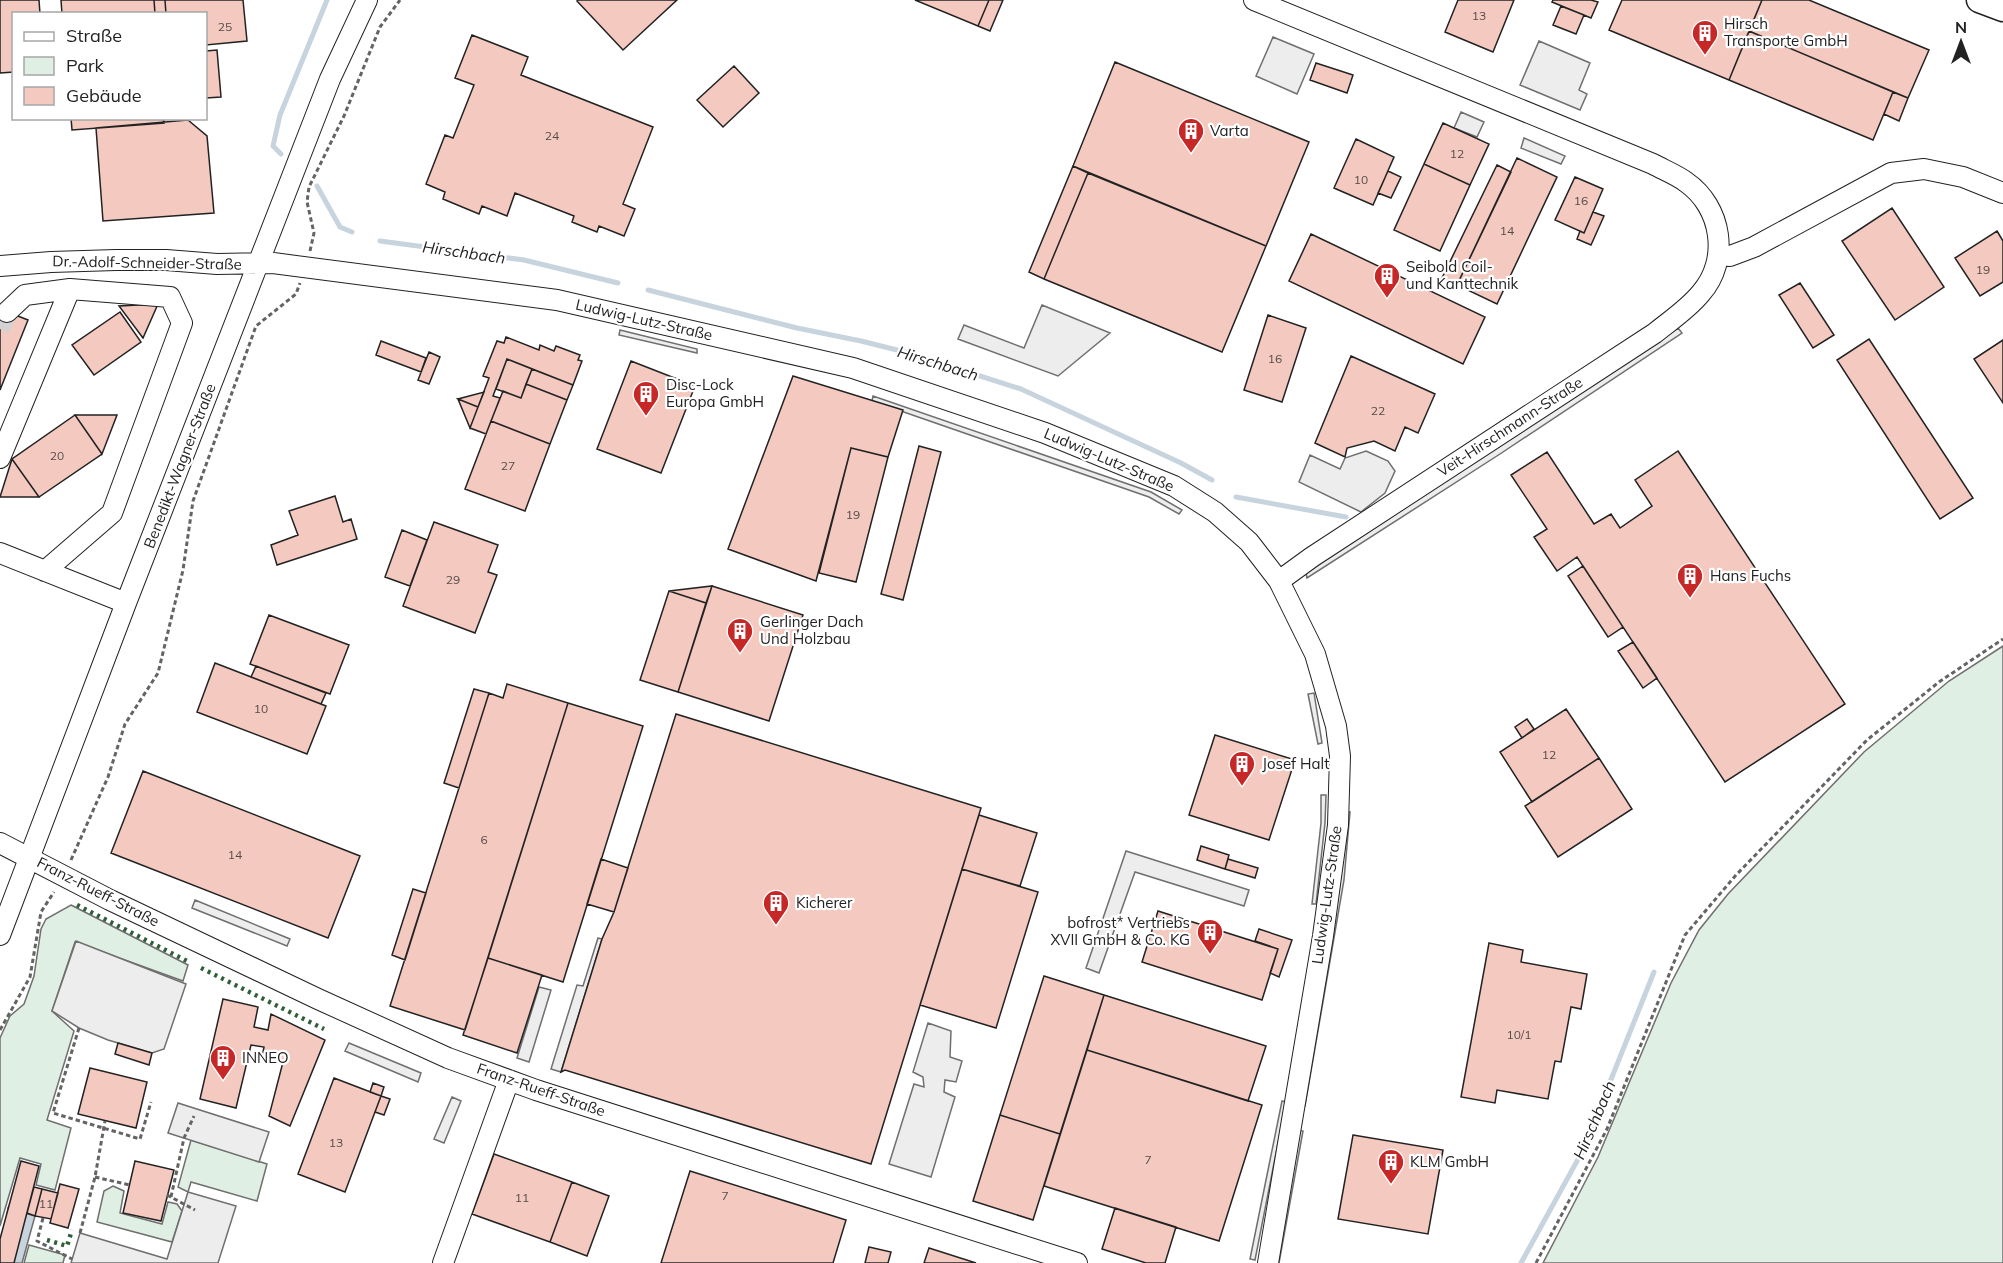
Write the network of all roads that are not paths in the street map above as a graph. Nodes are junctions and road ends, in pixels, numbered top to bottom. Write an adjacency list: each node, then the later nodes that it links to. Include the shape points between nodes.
1 (367, 0): 7 (street, Benedikt-Wagner-Straße, via 330,80)
2 (1254, 0): 6 (street, Veit-Hirschmann-Straße, via 1653,164 1687,182 1706,201 1715,219)
3 (1979, 0): 4 (main road)
4 (2003, 9)
5 (2003, 193): 6 (street, via 1963,177 1924,169 1892,173 1755,247 1730,256)
6 (1719, 255): 14 (street, Veit-Hirschmann-Straße, via 1703,292 1655,333)
7 (258, 264): 8 (street, Dr.-Adolf-Schneider-Straße, via 116,260); 14 (street, Ludwig-Lutz-Straße, via 557,300 853,368 1044,433 1174,486 1224,519 1249,542); 15 (street, Benedikt-Wagner-Straße)
8 (0, 266)
9 (69, 289): 10 (street, via 26,295); 11 (street); 13 (street, via 170,297 182,323 112,513)
10 (7, 312)
11 (0, 458)
12 (0, 553): 13 (street)
13 (45, 571): 15 (street)
14 (1280, 581): 22 (street, Ludwig-Lutz-Straße, via 1315,654 1336,726 1340,782 1323,936)
15 (126, 603): 17 (street, Benedikt-Wagner-Straße)
16 (0, 843): 17 (street, Franz-Rueff-Straße)
17 (30, 858): 18 (street, Benedikt-Wagner-Straße); 19 (street, Franz-Rueff-Straße, via 318,999 448,1058)
18 (0, 934)
19 (509, 1080): 20 (street); 21 (street, Franz-Rueff-Straße)
20 (443, 1263)
21 (1077, 1263)
22 (1268, 1263)

